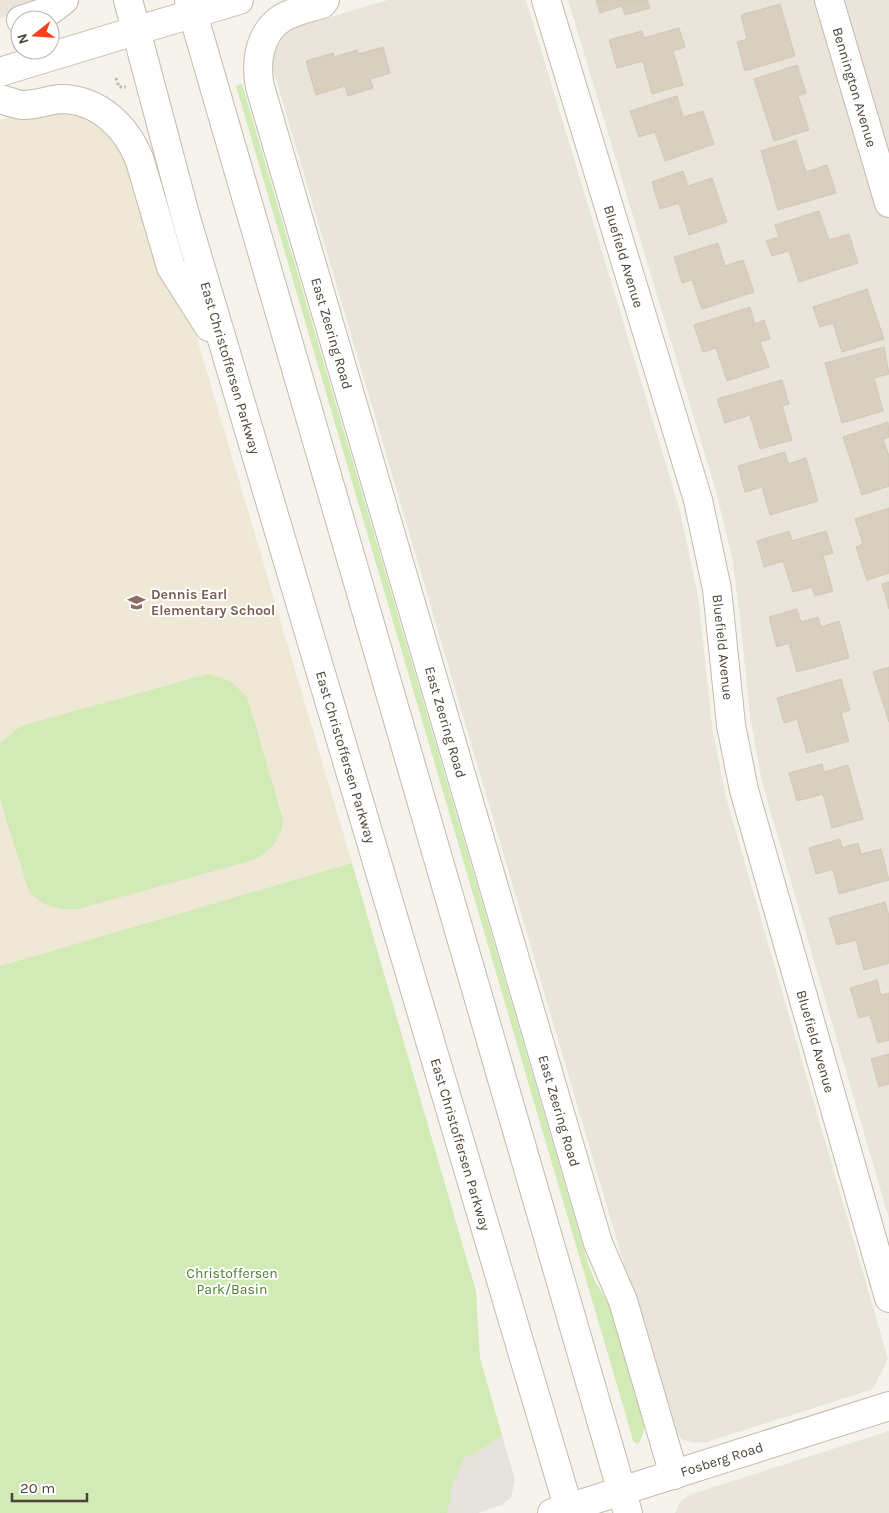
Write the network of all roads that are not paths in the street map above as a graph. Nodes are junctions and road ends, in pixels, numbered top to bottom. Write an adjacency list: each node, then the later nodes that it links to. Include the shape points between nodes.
1 (64, 0): 8 (street)
2 (128, 0): 9 (street, East Christoffersen Parkway)
3 (239, 0): 7 (street)
4 (325, 0): 16 (street, East Zeering Road, via 322,4 281,18 268,32 260,49 257,68 262,96 598,1243 618,1288)
5 (546, 0): 14 (street, Bluefield Avenue, via 698,500 717,589 729,710 744,790)
6 (829, 0): 12 (street, Bennington Avenue)
7 (191, 7): 9 (street); 17 (street)
8 (50, 10)
9 (135, 31): 10 (street); 13 (street, East Christoffersen Parkway)
10 (0, 72)
11 (0, 99): 13 (street, via 23,105 49,100 75,101 102,111 125,132 140,161 171,267)
12 (889, 203)
13 (227, 356): 18 (street, East Christoffersen Parkway)
14 (889, 1298)
15 (889, 1406): 16 (street, Fosberg Road)
16 (674, 1475): 17 (street, Fosberg Road)
17 (625, 1502): 18 (street, Fosberg Road)
18 (563, 1511)

